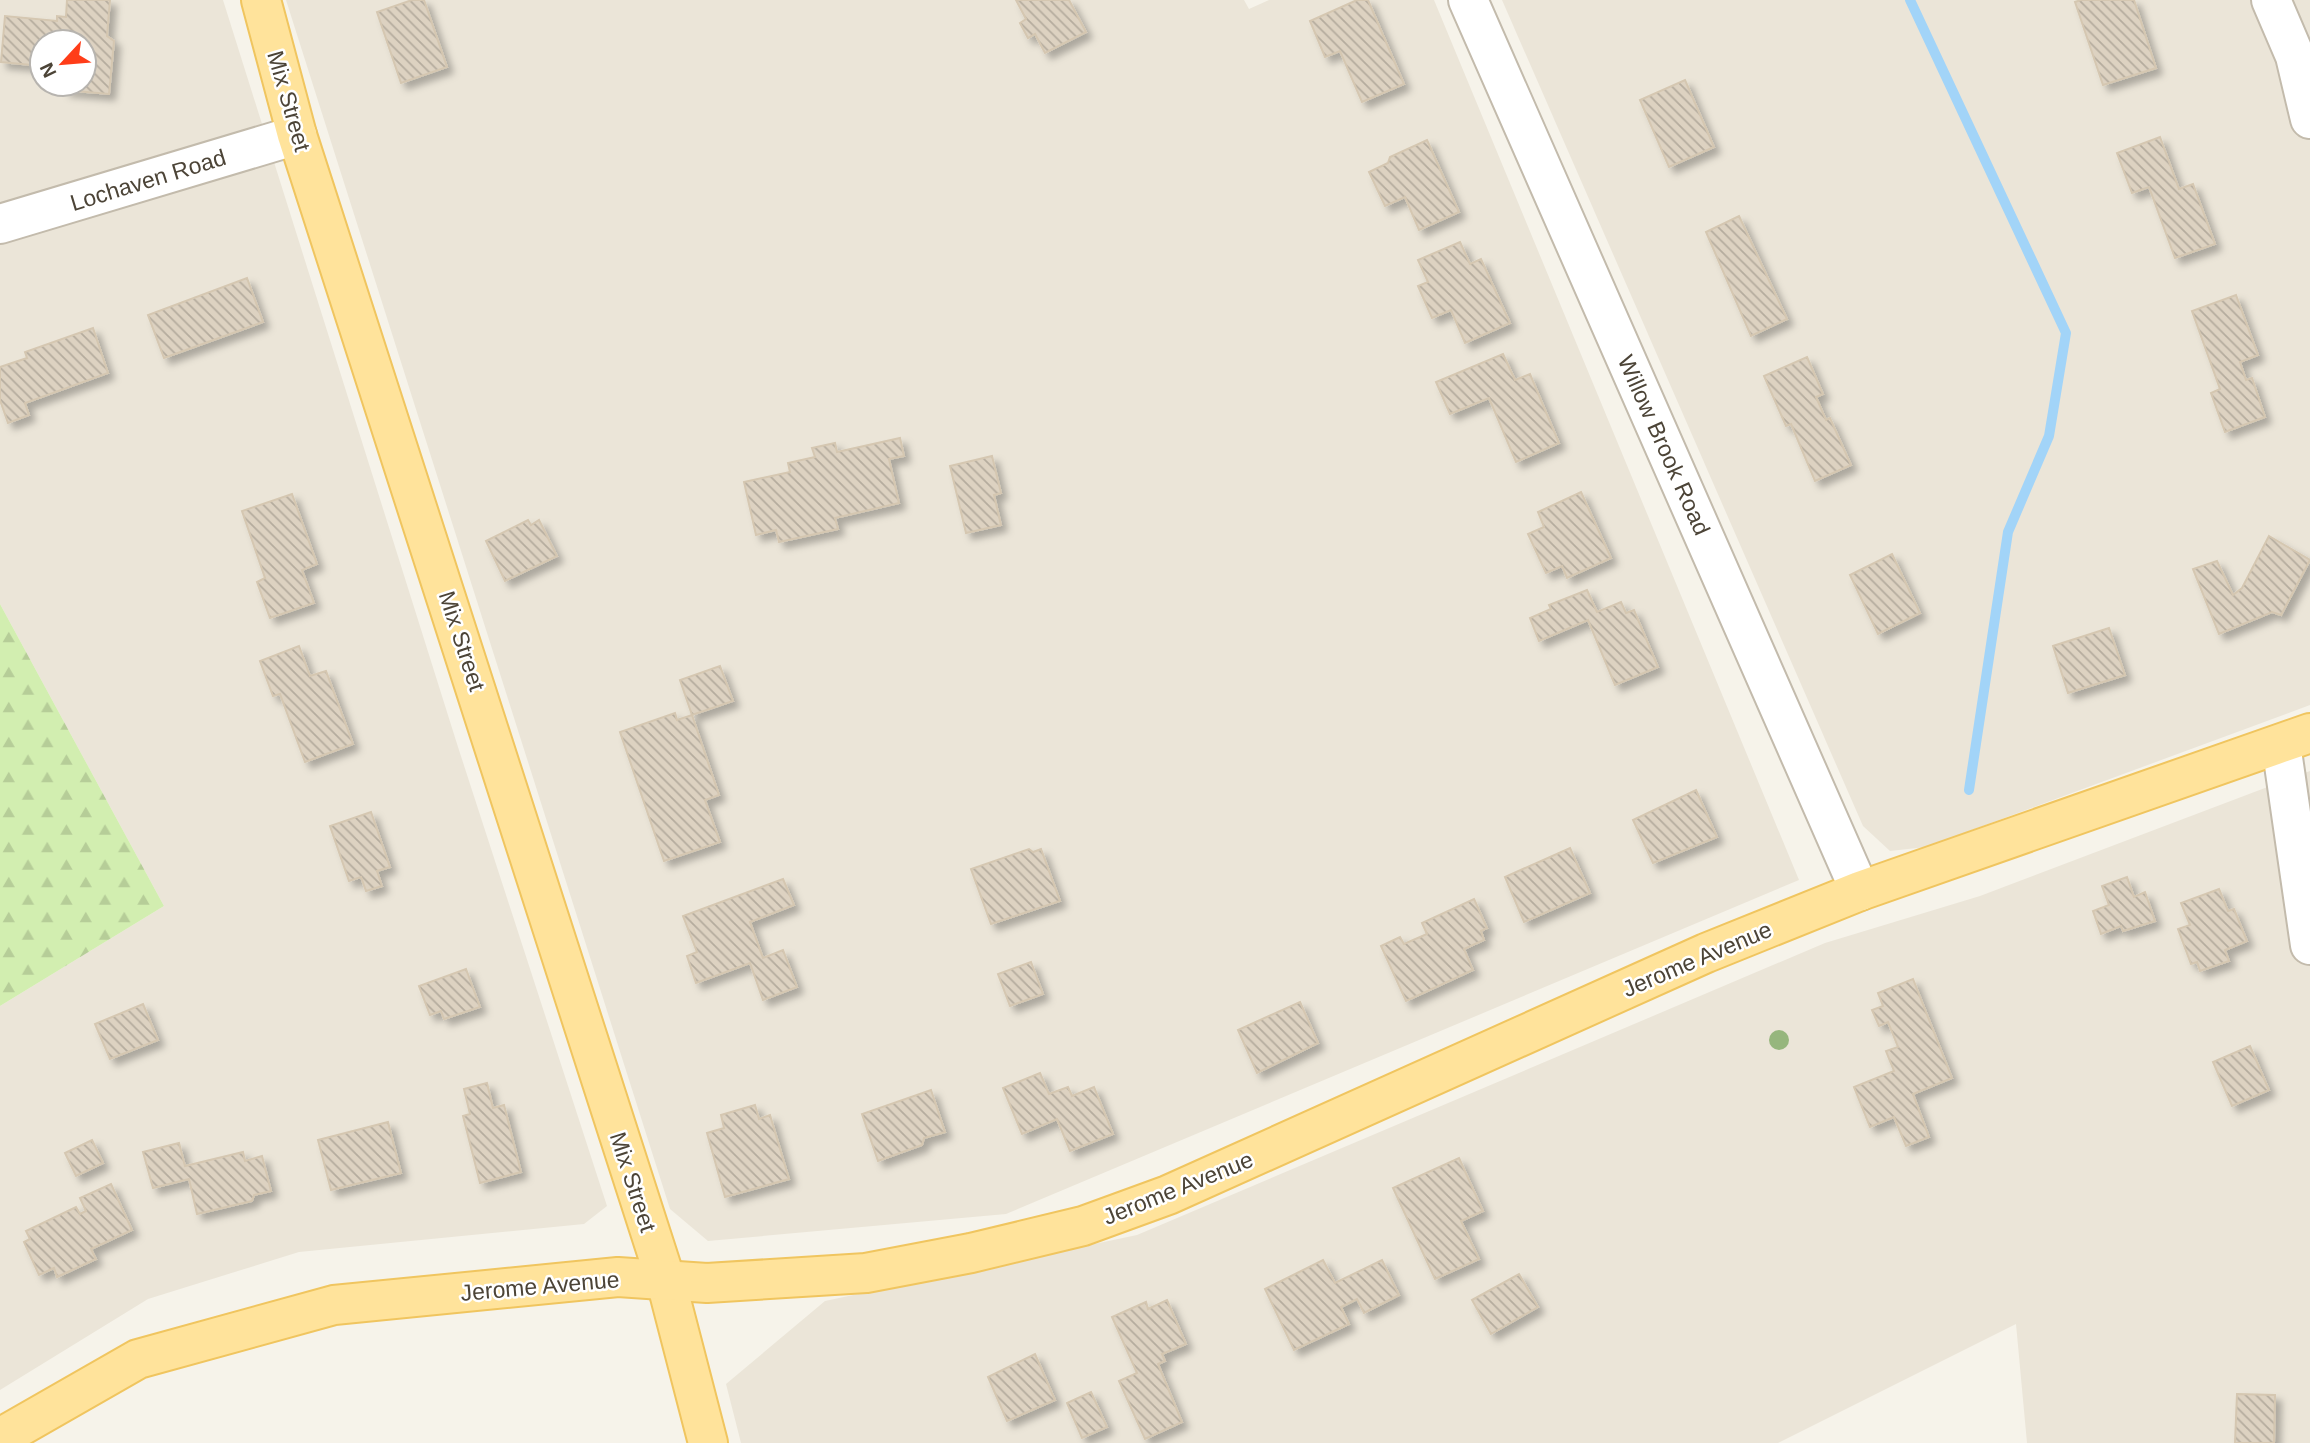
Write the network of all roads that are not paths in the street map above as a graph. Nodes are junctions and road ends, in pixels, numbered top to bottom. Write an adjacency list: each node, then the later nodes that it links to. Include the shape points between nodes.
1 (261, 0): 6 (main road, Mix Street)
2 (1468, 0): 9 (street, Willow Brook Road)
3 (2270, 0): 4 (street)
4 (2302, 53): 5 (street)
5 (2310, 119)
6 (297, 135): 7 (street, Lochaven Road); 11 (main road, Mix Street)
7 (0, 223)
8 (2295, 738): 9 (main road, Jerome Avenue); 10 (street)
9 (1860, 891): 11 (main road, Jerome Avenue, via 1706,953 1168,1195 1083,1226 971,1254 866,1273 707,1283)
10 (2310, 945)
11 (666, 1281): 12 (main road, Jerome Avenue, via 618,1277 334,1305 138,1359); 13 (main road, Mix Street)
12 (0, 1438)
13 (708, 1443)

